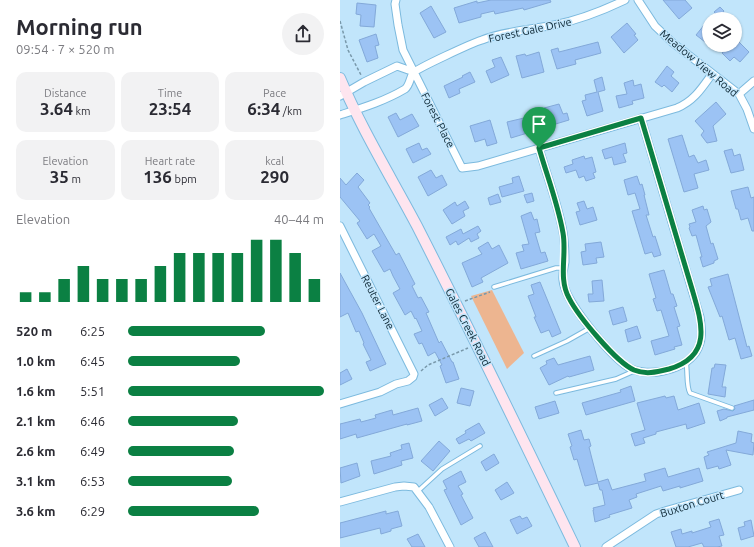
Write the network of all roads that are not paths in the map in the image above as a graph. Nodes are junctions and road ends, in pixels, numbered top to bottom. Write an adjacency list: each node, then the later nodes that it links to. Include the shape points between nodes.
1 (396, 0): 4 (street, Forest Place, via 403,50)
2 (625, 0): 4 (street, Forest Gale Drive, via 572,21 495,35)
3 (638, 0): 5 (street, Meadow View Road, via 656,26 673,43)
4 (414, 72): 8 (street, via 397,66); 10 (street, via 407,88); 14 (street, Forest Place, via 462,168 478,166)
5 (712, 74): 9 (street, Meadow View Road); 12 (street, via 694,98 685,104)
6 (340, 78): 8 (main road, Gales Creek Road)
7 (754, 81): 9 (street)
8 (343, 94): 10 (main road, Gales Creek Road)
9 (739, 94): 13 (street, Meadow View Road)
10 (355, 110): 11 (street); 30 (main road, Gales Creek Road, via 416,224)
11 (340, 115)
12 (641, 118): 14 (street); 20 (street, via 700,317 702,338 695,354)
13 (754, 129)
14 (539, 148): 16 (street, via 563,231)
15 (340, 226): 23 (street, Reuter Lane, via 413,372 413,377 408,381)
16 (564, 268): 17 (lane, via 556,268); 18 (street, via 564,288)
17 (494, 288)
18 (590, 328): 19 (lane); 21 (street, via 617,358)
19 (534, 356)
20 (686, 362): 21 (street, via 654,373); 24 (lane, via 690,393)
21 (635, 370): 22 (lane, via 616,379)
22 (556, 393)
23 (340, 404)
24 (732, 408)
25 (480, 446): 26 (lane, via 442,469)
26 (416, 489): 28 (street, via 395,487); 29 (street, via 429,507)
27 (739, 490): 31 (street, Buxton Court, via 656,514)
28 (340, 502)
29 (450, 547)
30 (575, 547)
31 (606, 547)

